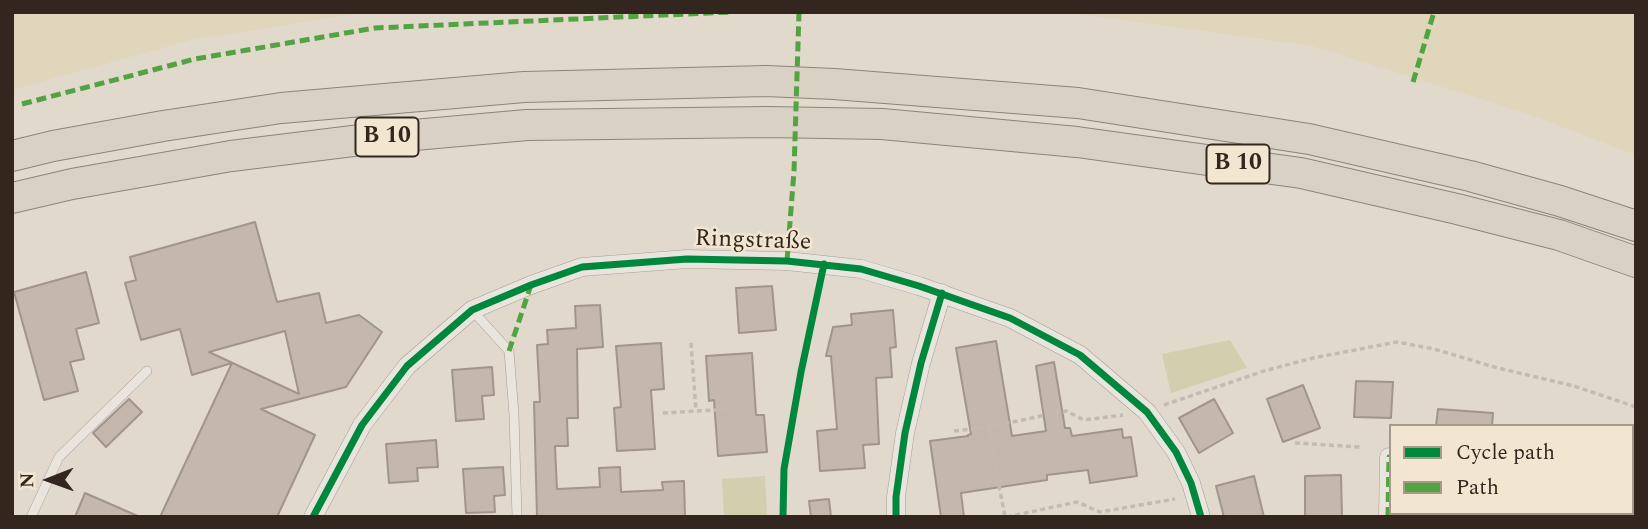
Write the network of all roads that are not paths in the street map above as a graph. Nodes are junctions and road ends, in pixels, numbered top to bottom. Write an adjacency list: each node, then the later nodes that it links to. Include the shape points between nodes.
1 (12, 156): 3 (highway, B 10, via 281,108 524,87 766,81 1078,103 1309,139 1470,176)
2 (12, 198): 4 (highway, B 10, via 231,156 382,137 527,125 882,124 1077,142 1301,173 1559,235)
3 (1636, 226)
4 (1636, 262)
5 (942, 293): 6 (street, Ringstraße, via 853,268 687,259 582,267); 12 (street, via 905,433); 13 (street, Ringstraße, via 1010,318 1080,355 1147,412 1176,452)
6 (472, 310): 10 (street, Ringstraße, via 407,366 362,425); 11 (lane, via 509,351)
7 (147, 371): 9 (lane, via 59,457)
8 (1389, 457): 14 (street)
9 (32, 517)
10 (313, 517)
11 (517, 517)
12 (895, 517)
13 (1201, 517)
14 (1388, 517)

